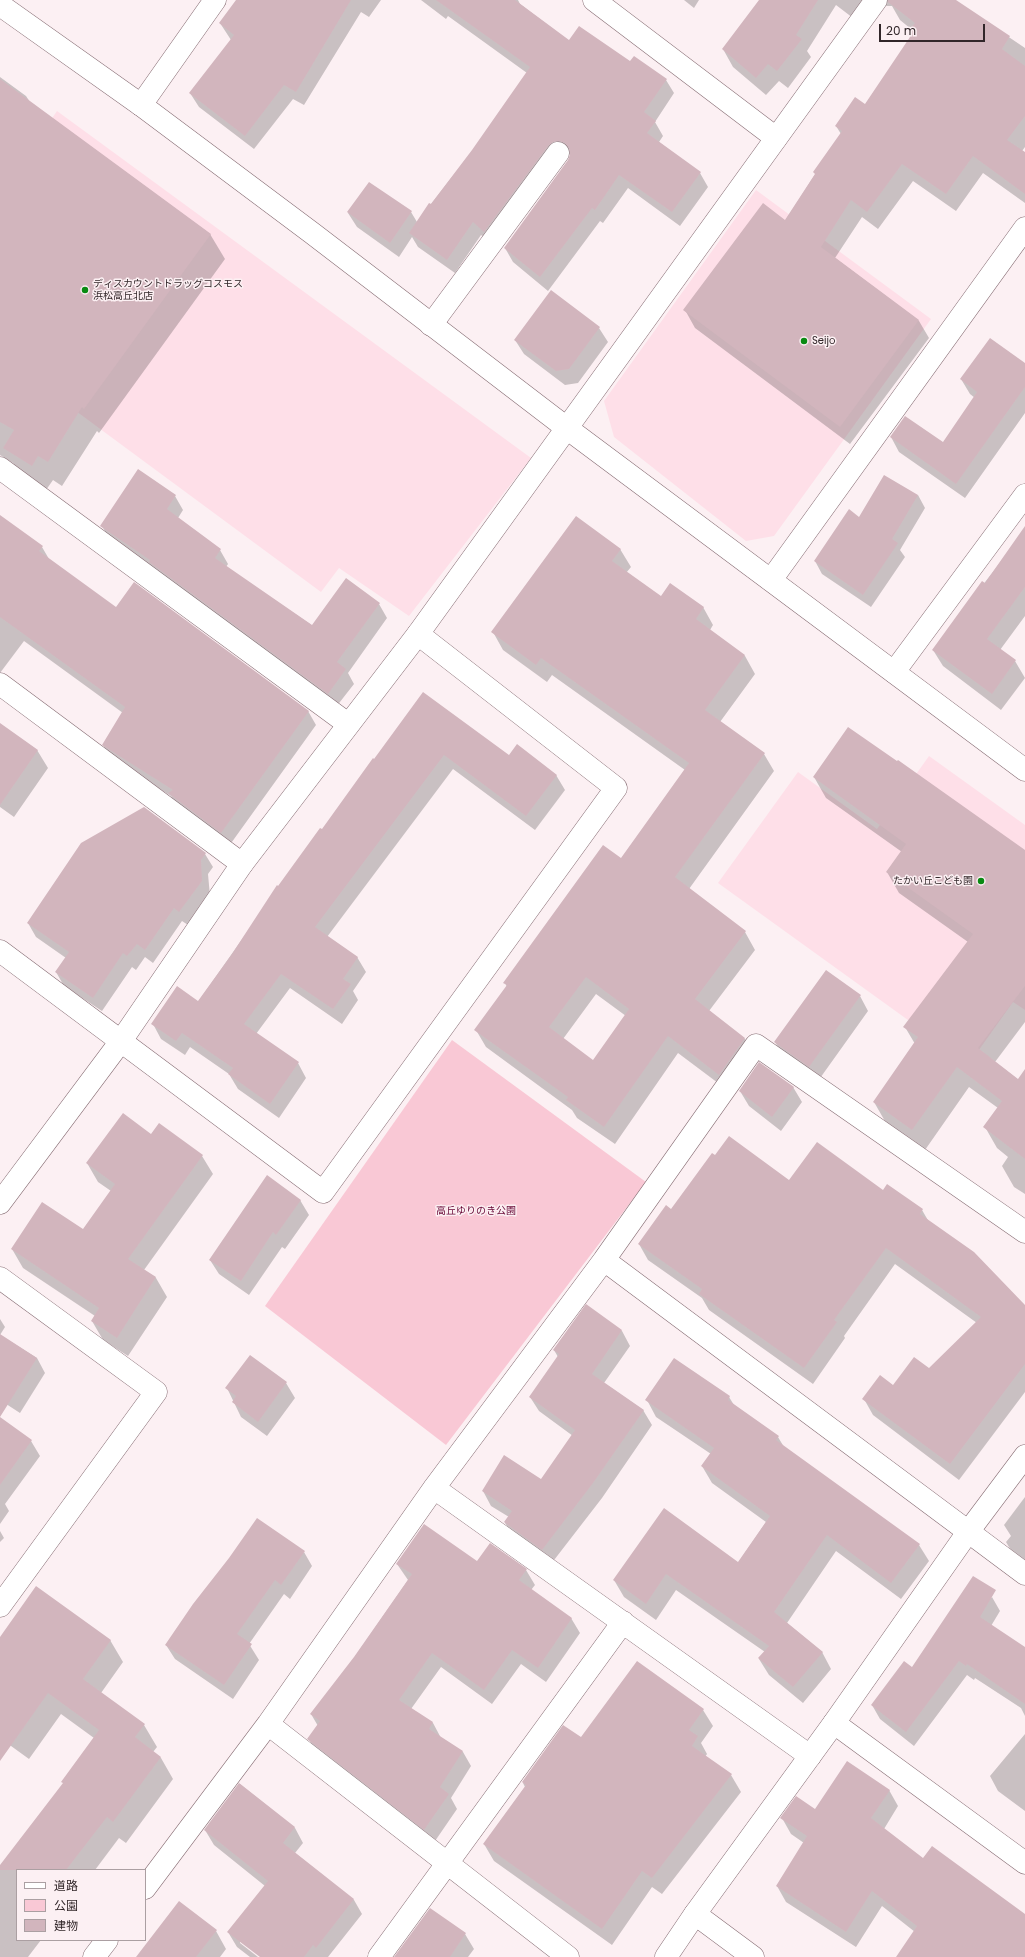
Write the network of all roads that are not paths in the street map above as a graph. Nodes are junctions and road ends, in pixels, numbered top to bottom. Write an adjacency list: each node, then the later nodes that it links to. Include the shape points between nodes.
1 (215, 0): 5 (street)
2 (594, 0): 6 (street)
3 (876, 0): 6 (street)
4 (0, 5): 5 (street)
5 (141, 106): 9 (street)
6 (776, 138): 10 (street)
7 (558, 153): 9 (street)
8 (1025, 228): 13 (street)
9 (431, 325): 10 (street)
10 (568, 429): 13 (street); 14 (street)
11 (0, 468): 17 (street)
12 (1025, 495): 15 (street)
13 (771, 580): 15 (street)
14 (418, 634): 17 (street); 21 (street, via 616,788 323,1192)
15 (894, 672): 18 (street)
16 (0, 684): 19 (street)
17 (348, 724): 19 (street)
18 (1025, 770)
19 (242, 864): 21 (street)
20 (0, 951): 21 (street)
21 (121, 1041): 22 (street)
22 (0, 1203)
23 (1025, 1232): 24 (street, via 756,1045)
24 (604, 1260): 27 (street); 28 (street)
25 (0, 1278): 30 (street, via 156,1392)
26 (1025, 1456): 28 (street)
27 (434, 1488): 31 (street); 33 (street)
28 (968, 1532): 29 (street); 32 (street)
29 (1025, 1574)
30 (0, 1606)
31 (623, 1622): 34 (street); 35 (street)
32 (834, 1723): 34 (street); 36 (street)
33 (268, 1724): 35 (street); 37 (street)
34 (810, 1756): 38 (street)
35 (446, 1863): 41 (street); 42 (street)
36 (1025, 1863)
37 (146, 1887)
38 (695, 1914): 43 (street); 44 (street)
39 (106, 1941): 40 (street)
40 (94, 1957)
41 (379, 1957)
42 (568, 1957)
43 (666, 1957)
44 (753, 1957)

